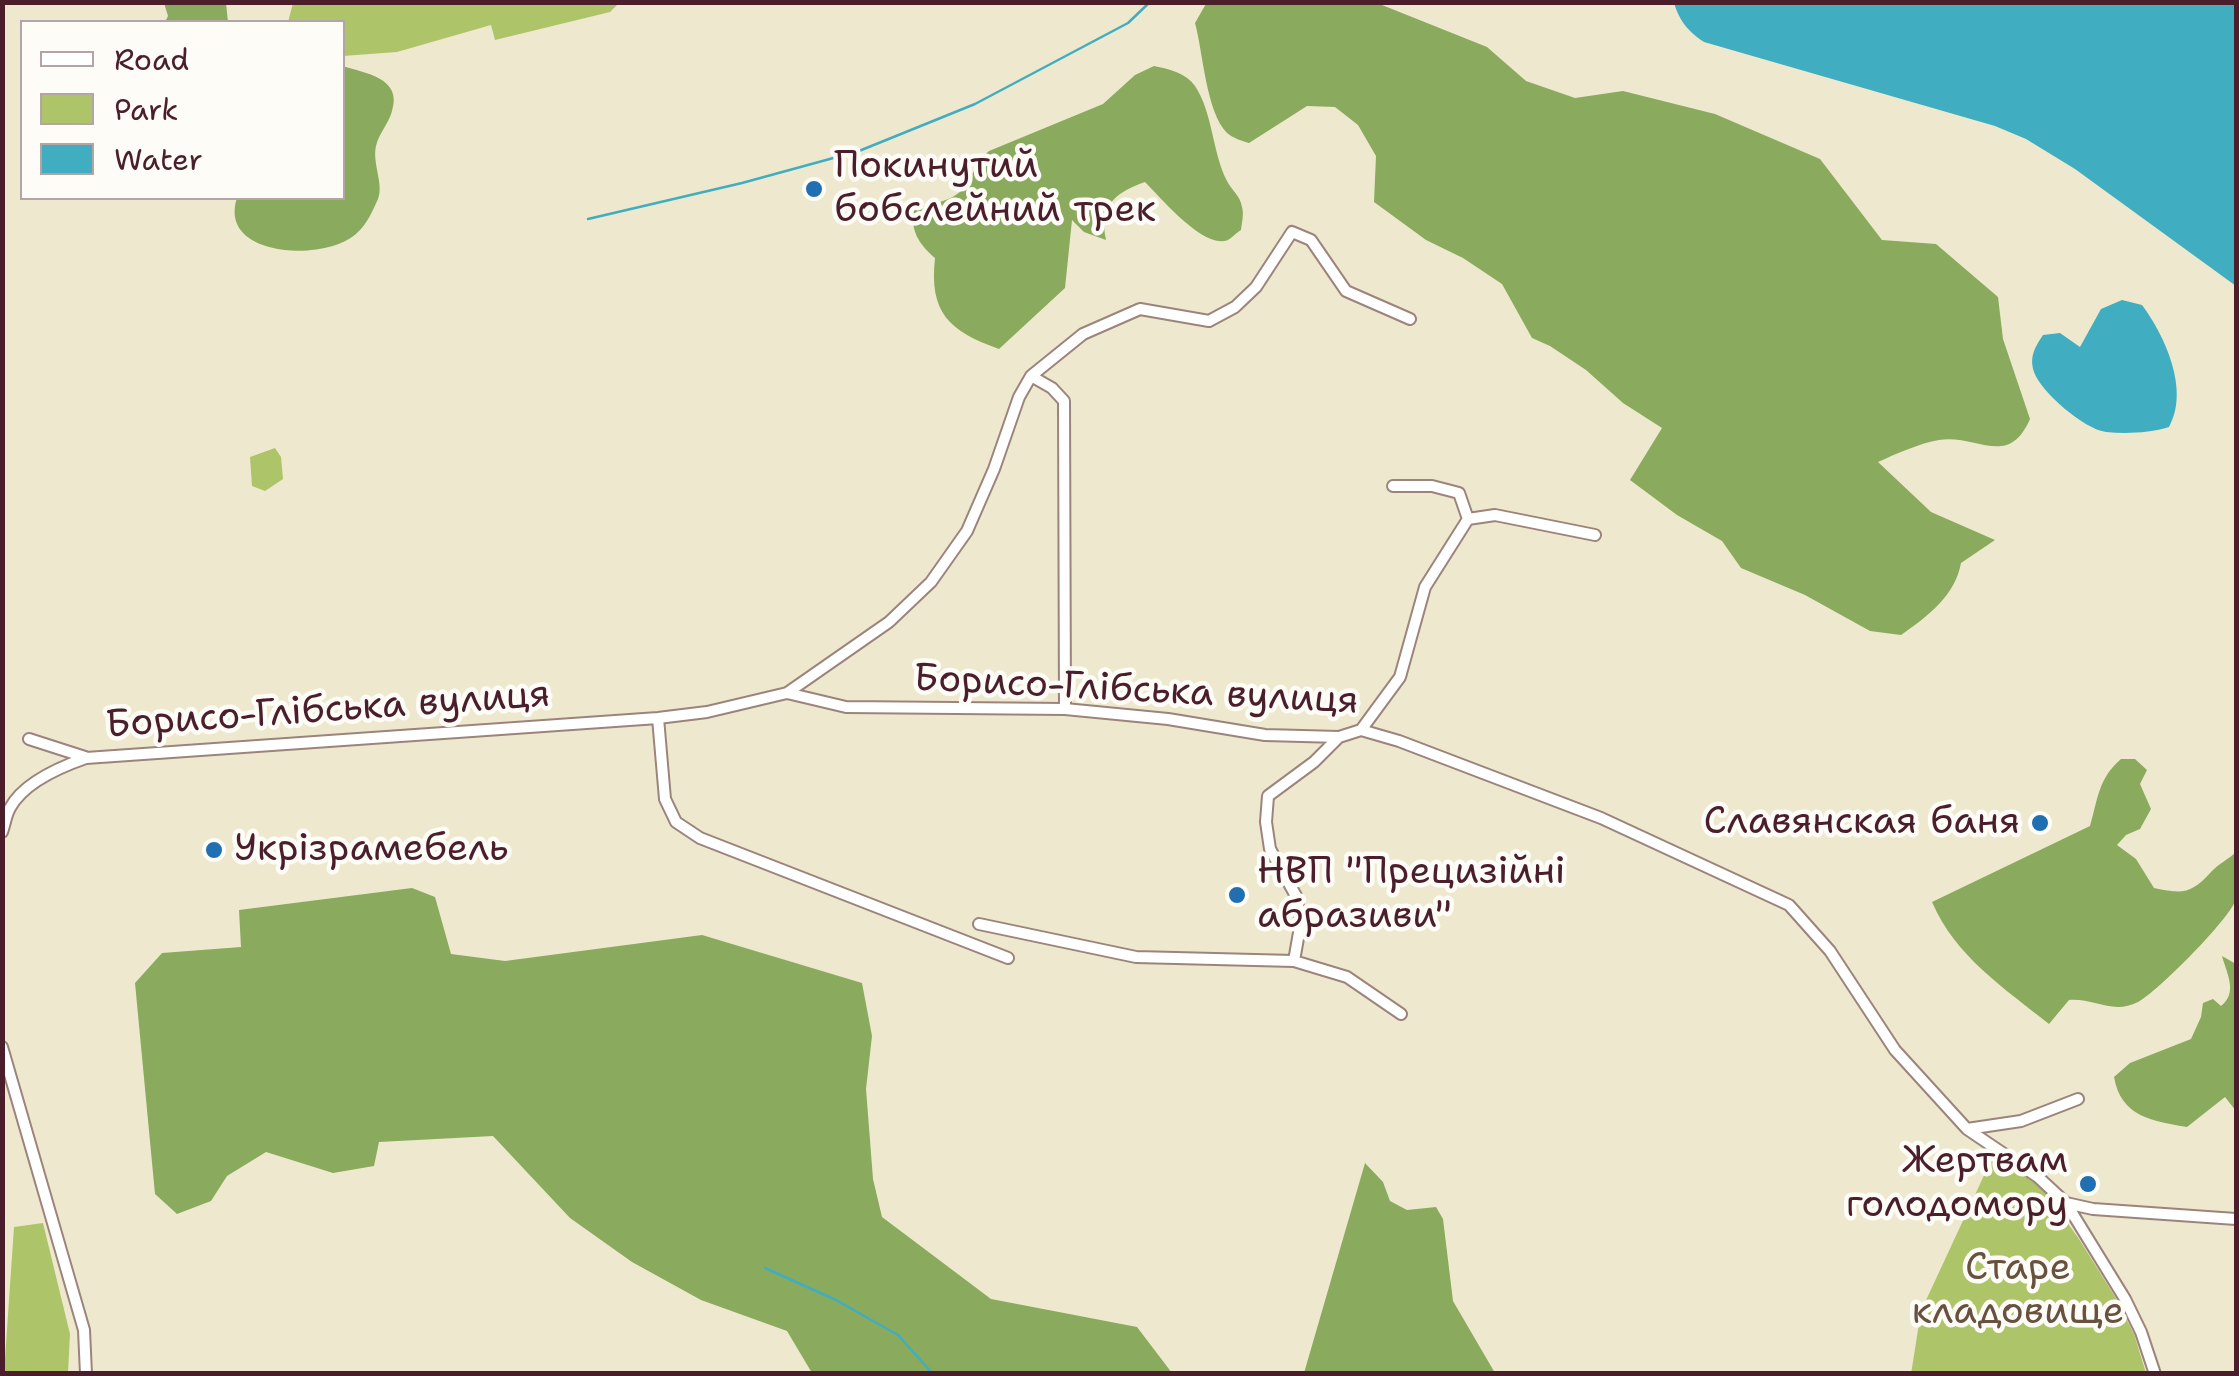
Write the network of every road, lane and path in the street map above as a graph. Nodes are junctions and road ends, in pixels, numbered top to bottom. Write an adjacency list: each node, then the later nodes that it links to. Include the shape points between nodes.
1 (1410, 319): 2 (street, via 1346,290 1310,240 1292,232 1235,308 1209,321 1140,310 1084,334)
2 (1032, 376): 6 (street, via 967,531 931,582 889,622); 7 (street, via 1064,401)
3 (1393, 486): 4 (street, via 1459,494)
4 (1468, 520): 5 (street, via 1496,516); 9 (street, via 1425,587 1400,677)
5 (1595, 535)
6 (787, 693): 7 (street, Борисо-Глібська вулиця, via 846,707); 8 (street, Борисо-Глібська вулиця)
7 (1066, 709): 10 (street, Борисо-Глібська вулиця, via 1265,735)
8 (658, 718): 12 (street, Борисо-Глібська вулиця); 15 (street, via 665,800 676,822 700,838)
9 (1361, 730): 10 (street, Борисо-Глібська вулиця); 20 (street, Борисо-Глібська вулиця, via 1601,818 1789,905 1830,951 1895,1050)
10 (1339, 736): 16 (street, via 1268,796 1270,849 1296,896 1301,921)
11 (29, 740): 12 (street, Борисо-Глібська вулиця)
12 (86, 758): 13 (street, Борисо-Глібська вулиця, via 28,788 10,807)
13 (2, 832)
14 (979, 924): 16 (street, via 1136,956)
15 (1008, 958)
16 (1294, 961): 17 (street, via 1346,977)
17 (1402, 1014)
18 (2, 1047): 23 (street, via 84,1330)
19 (2078, 1099): 20 (street, via 2021,1121)
20 (1967, 1128): 21 (street, Борисо-Глібська вулиця)
21 (2066, 1203): 22 (street); 24 (street, Борисо-Глібська вулиця, via 2125,1299)
22 (2236, 1218)
23 (86, 1374)
24 (2155, 1374)

